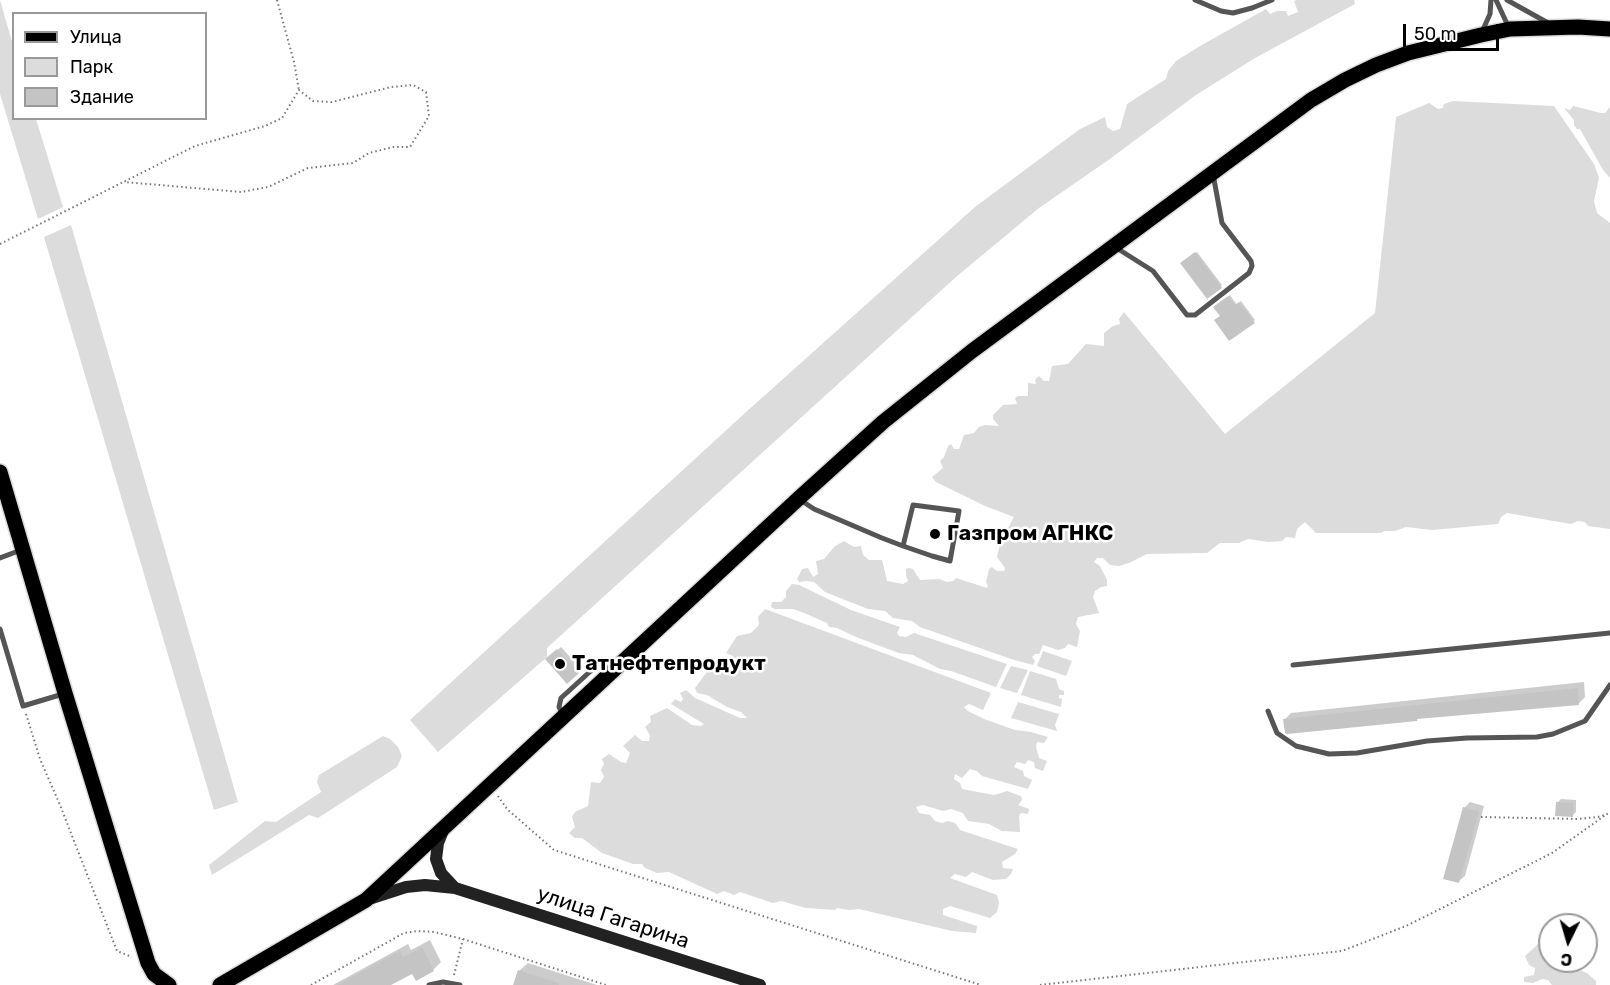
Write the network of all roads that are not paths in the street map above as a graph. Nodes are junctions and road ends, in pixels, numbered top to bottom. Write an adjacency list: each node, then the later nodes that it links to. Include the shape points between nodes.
1 (1195, 0): 2 (lane, via 1233,13)
2 (1272, 0)
3 (1491, 0): 9 (lane)
4 (1496, 0): 7 (lane)
5 (1507, 0): 6 (lane)
6 (1558, 27): 7 (main road); 8 (main road)
7 (1510, 29): 9 (main road)
8 (1610, 29)
9 (1481, 35): 10 (main road, via 1376,64 1287,117)
10 (1213, 172): 11 (main road); 11 (lane, via 1222,223 1252,266 1249,273 1195,315 1187,315 1153,271)
11 (1114, 246): 13 (main road, via 912,398)
12 (0, 472): 14 (main road)
13 (798, 499): 15 (lane); 24 (main road)
14 (5, 505): 16 (main road)
15 (903, 546): 15 (lane, via 950,561 959,511 913,505)
16 (22, 549): 17 (lane); 22 (main road)
17 (0, 558)
18 (0, 629): 22 (lane, via 23,706)
19 (1610, 633): 20 (lane)
20 (1293, 665)
21 (1610, 685): 23 (lane, via 1585,721 1553,734 1426,741 1357,753 1329,754 1296,746 1277,733)
22 (65, 693): 27 (main road)
23 (1268, 711)
24 (446, 825): 25 (street, via 436,859 441,873); 26 (main road)
25 (455, 888): 26 (street, улица Гагарина, via 406,887); 32 (street, улица Гагарина)
26 (366, 900): 29 (main road, via 241,977)
27 (153, 974): 28 (main road)
28 (169, 985)
29 (220, 985)
30 (429, 985): 31 (lane)
31 (460, 985)
32 (760, 985)

